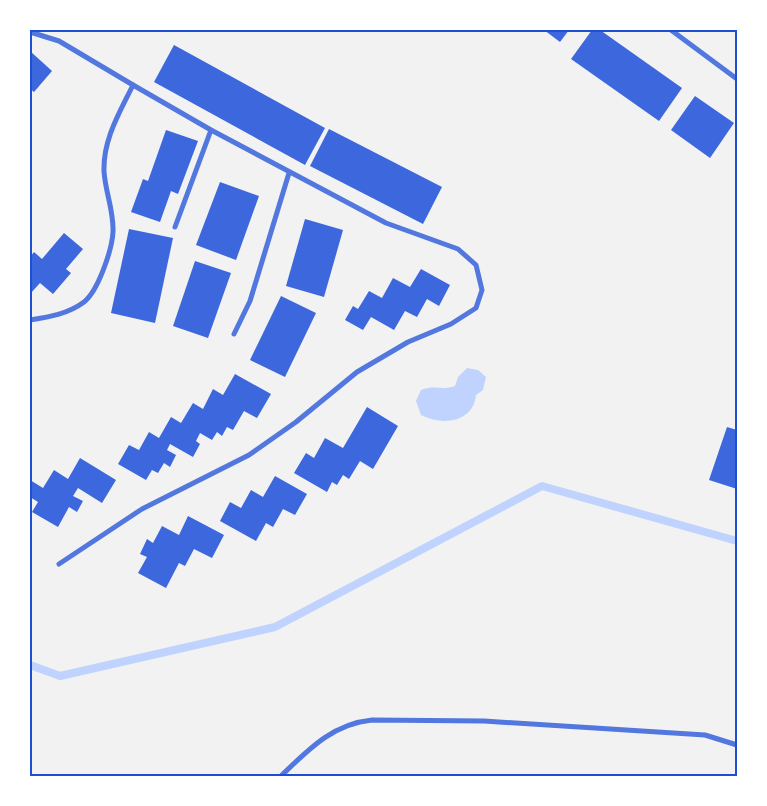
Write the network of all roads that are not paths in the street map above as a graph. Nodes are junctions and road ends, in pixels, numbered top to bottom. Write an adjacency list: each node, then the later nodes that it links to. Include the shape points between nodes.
1 (671, 30): 3 (street)
2 (30, 32): 4 (street, via 59,42)
3 (737, 79)
4 (133, 85): 5 (street); 8 (street, via 109,134 104,171 113,232 106,267 85,301 58,315)
5 (211, 130): 6 (street); 7 (street)
6 (289, 173): 9 (street, via 250,300); 10 (street, via 386,223 458,249 476,265 482,290 476,308 357,372 249,455 142,509)
7 (175, 228)
8 (30, 320)
9 (234, 334)
10 (59, 564)
11 (737, 745): 12 (street, via 705,735 484,722 372,720 338,728)
12 (281, 776)

